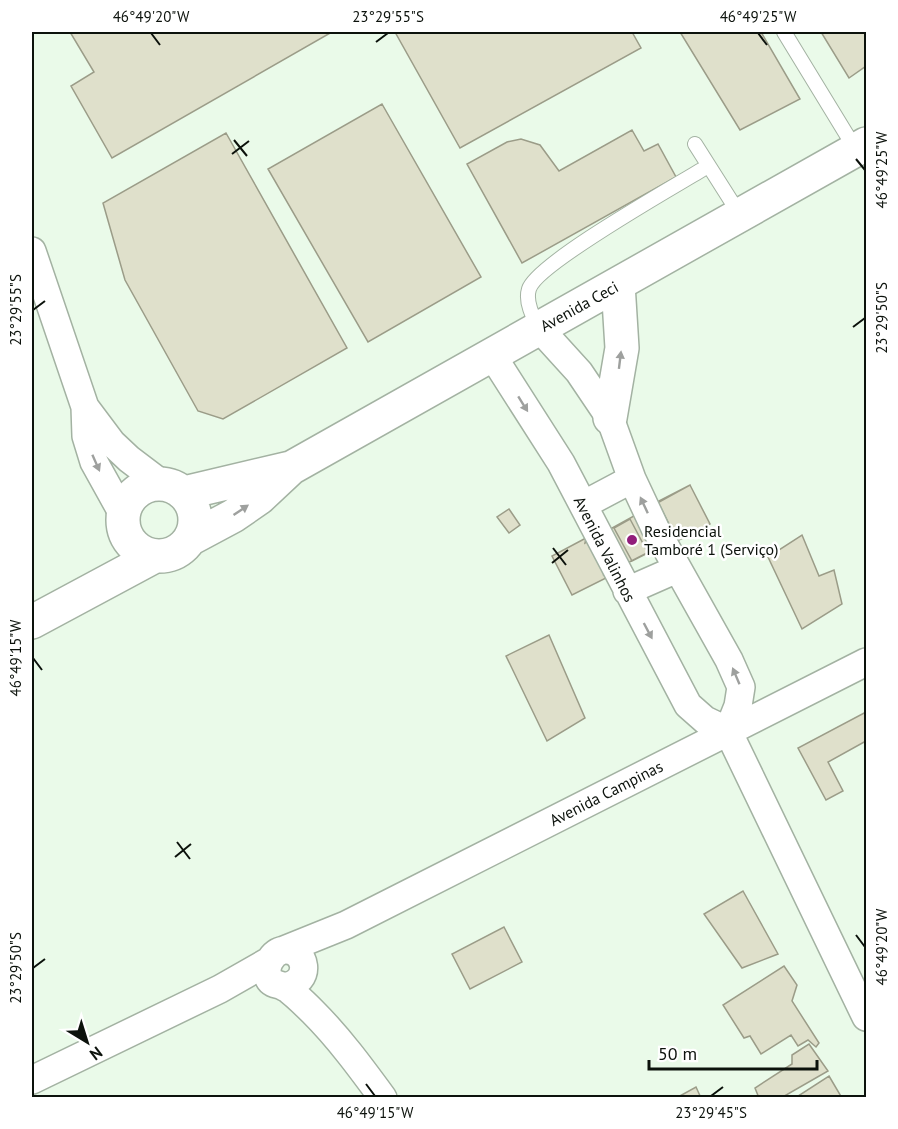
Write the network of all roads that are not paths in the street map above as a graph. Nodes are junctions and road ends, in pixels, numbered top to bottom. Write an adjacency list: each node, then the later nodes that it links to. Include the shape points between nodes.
1 (784, 32): 3 (lane)
2 (695, 144): 4 (lane)
3 (861, 147): 5 (main road, Avenida Ceci)
4 (708, 166): 5 (lane); 8 (lane, via 587,239 543,271 529,287 528,299)
5 (740, 216): 7 (main road, Avenida Ceci)
6 (32, 251): 10 (street)
7 (618, 284): 8 (main road, Avenida Ceci); 11 (main road, one-way to 7, via 622,348)
8 (539, 328): 9 (main road, Avenida Ceci); 11 (street, via 579,372)
9 (492, 355): 12 (main road, Avenida Ceci); 15 (street, Avenida Valinhos, one-way to 15)
10 (85, 406): 14 (street, via 112,443); 16 (street, one-way to 16, via 86,436 94,462)
11 (610, 418): 13 (street)
12 (291, 468): 14 (main road, Avenida Ceci); 17 (main road, Avenida Ceci, one-way to 12, via 259,498)
13 (632, 478): 15 (street); 19 (street, one-way to 13)
14 (173, 489): 16 (main road, via 149,485 136,492 128,502); 17 (main road, via 192,503 195,528)
15 (583, 505): 20 (street, Avenida Valinhos)
16 (126, 526): 18 (main road, via 135,546); 21 (main road)
17 (190, 539): 18 (main road, via 175,552)
18 (155, 556): 21 (main road)
19 (677, 569): 20 (street); 24 (street, one-way to 19, via 741,687)
20 (627, 591): 24 (street, Avenida Valinhos, one-way to 24, via 687,705 705,720)
21 (71, 600): 22 (main road)
22 (32, 622)
23 (867, 662): 24 (street, Avenida Campinas)
24 (728, 731): 25 (street, Avenida Campinas, via 346,925); 26 (street)
25 (285, 970): 27 (street, Avenida Campinas, via 254,986 220,989); 28 (street, via 313,1012)
26 (867, 1017)
27 (32, 1080)
28 (383, 1098)

